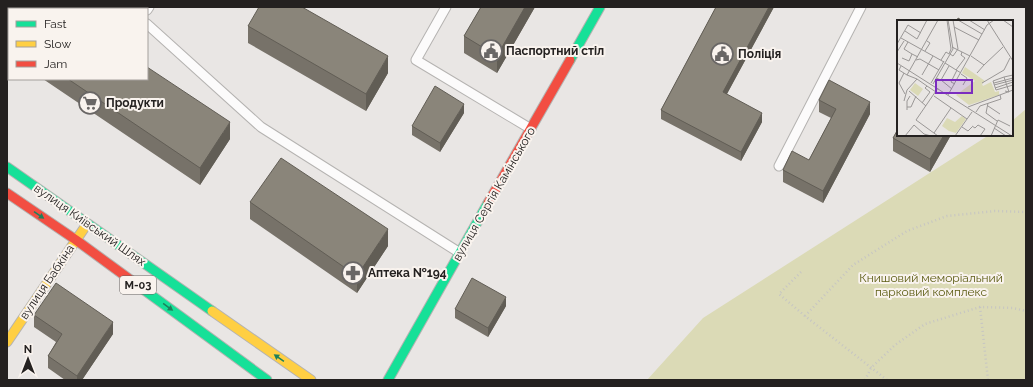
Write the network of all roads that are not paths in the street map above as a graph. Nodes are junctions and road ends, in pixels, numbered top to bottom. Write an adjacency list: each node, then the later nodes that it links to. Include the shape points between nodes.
1 (446, 7): 5 (lane, via 416,60)
2 (600, 7): 5 (main road, вулиця Сергія Камінського)
3 (861, 7): 6 (lane)
4 (148, 25): 11 (lane, via 261,127)
5 (531, 129): 11 (main road, вулиця Сергія Камінського)
6 (779, 166)
7 (7, 167): 9 (main road, вулиця Київський Шлях / М-03)
8 (7, 193): 10 (main road, вулиця Київський Шлях / М-03, one-way to 10)
9 (87, 223): 10 (main road, вулиця Бабкіна); 14 (main road, вулиця Київський Шлях / М-03, one-way to 9)
10 (76, 240): 12 (main road, вулиця Бабкіна); 13 (main road, вулиця Київський Шлях / М-03, one-way to 13)
11 (460, 253): 15 (main road, вулиця Сергія Камінського)
12 (7, 342)
13 (267, 380)
14 (311, 380)
15 (388, 380)

